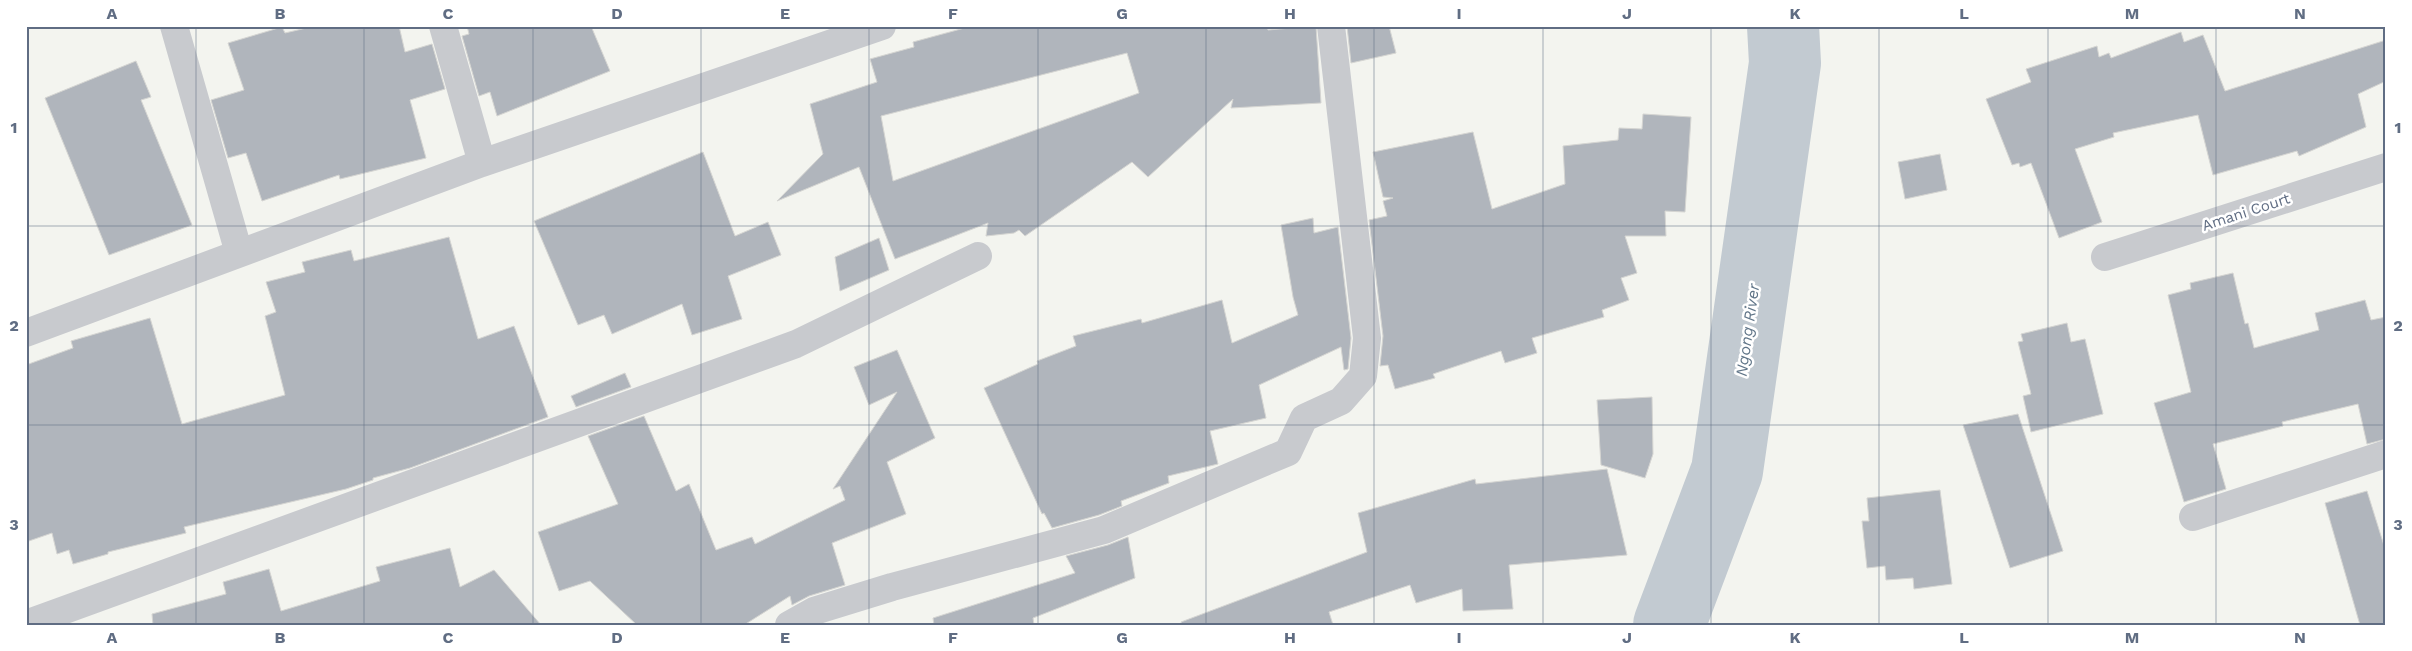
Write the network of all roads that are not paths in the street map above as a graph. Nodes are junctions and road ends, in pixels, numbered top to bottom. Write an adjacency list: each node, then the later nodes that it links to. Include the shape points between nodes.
1 (174, 26): 7 (street)
2 (443, 26): 5 (street)
3 (882, 26): 5 (street)
4 (1331, 26): 14 (street, via 1366,338 1363,376 1341,401 1304,418 1288,452 1104,530 814,611)
5 (482, 164): 7 (street)
6 (2386, 167): 9 (street, Amani Court)
7 (239, 253): 10 (street)
8 (978, 256): 13 (street, via 796,344)
9 (2105, 257)
10 (26, 333)
11 (2386, 454): 12 (street)
12 (2193, 517)
13 (26, 624)
14 (788, 625)

